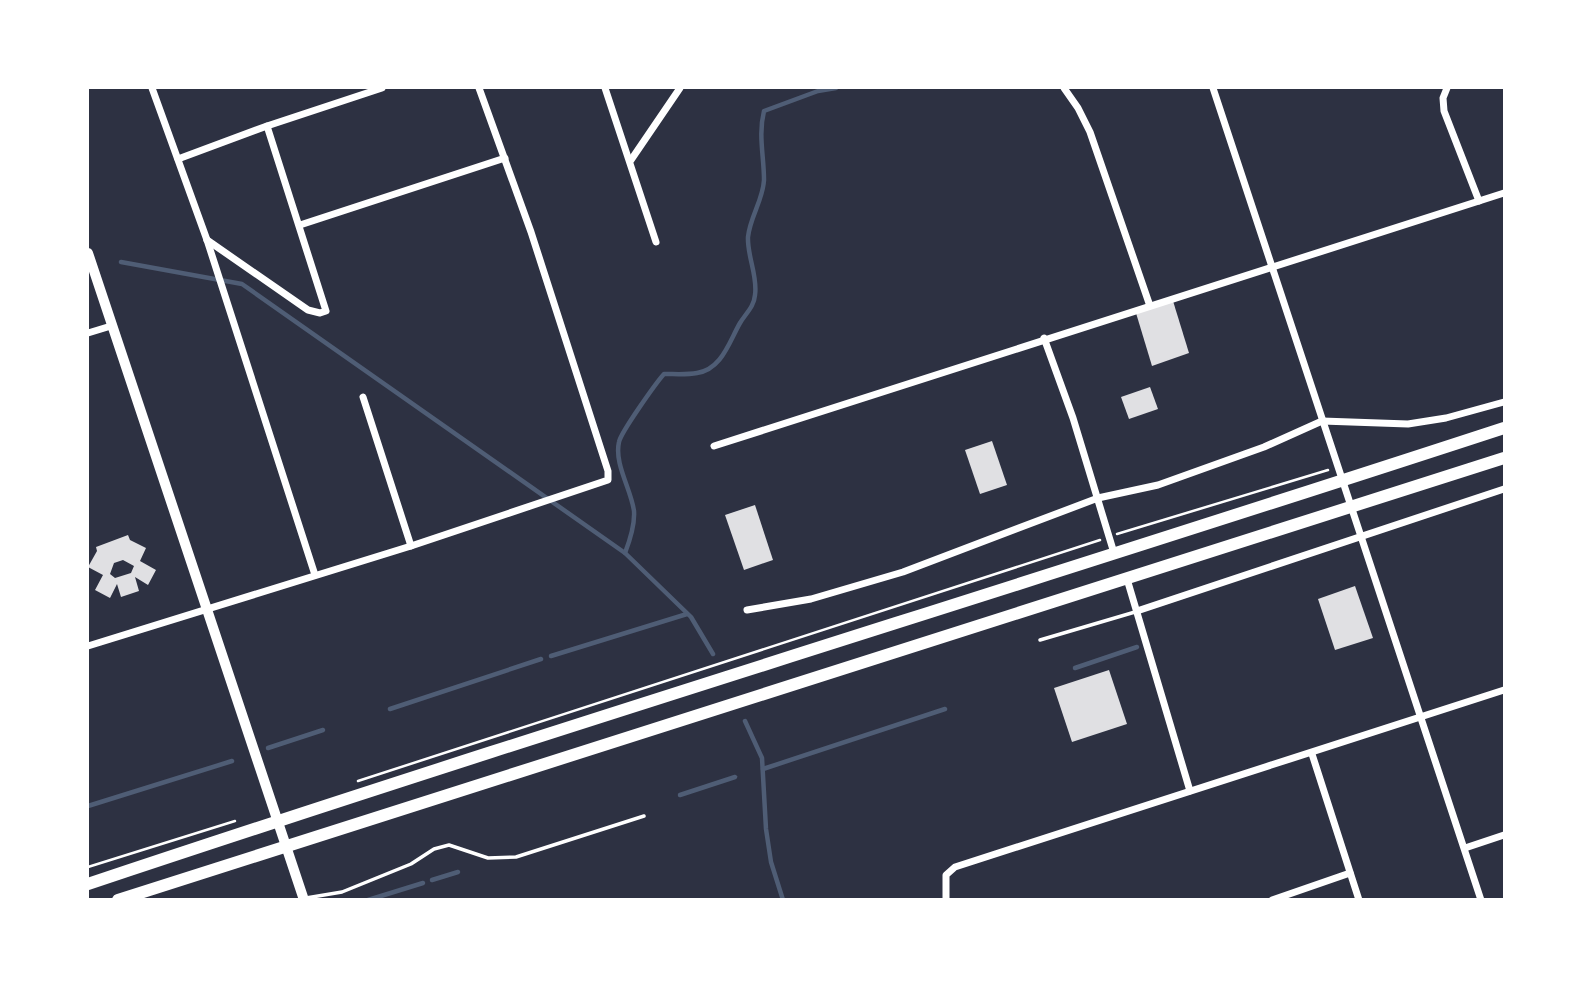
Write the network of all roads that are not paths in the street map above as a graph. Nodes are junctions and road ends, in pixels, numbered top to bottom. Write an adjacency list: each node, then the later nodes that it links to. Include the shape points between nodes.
1 (152, 88): 11 (street)
2 (382, 88): 9 (street)
3 (479, 88): 10 (street)
4 (605, 88): 12 (street)
5 (680, 88): 12 (street)
6 (1063, 88): 20 (street, via 1098,151)
7 (1213, 88): 19 (street)
8 (1447, 88): 14 (street, via 1444,111)
9 (267, 126): 11 (street); 15 (street)
10 (505, 158): 15 (street); 35 (street, via 581,383 608,480)
11 (178, 159): 16 (street)
12 (631, 160): 17 (street)
13 (1504, 193): 14 (street)
14 (1479, 201): 19 (street)
15 (300, 225): 16 (street, via 326,309 323,313 308,310)
16 (207, 240): 37 (street)
17 (656, 242)
18 (88, 253): 21 (main road)
19 (1271, 266): 20 (street); 26 (street)
20 (1150, 306): 23 (street)
21 (111, 326): 22 (street); 39 (main road)
22 (88, 333)
23 (1044, 338): 28 (street); 32 (street)
24 (363, 397): 35 (street)
25 (1504, 402): 26 (street, via 1408,424)
26 (1321, 421): 30 (street); 32 (street, via 1158,485)
27 (1504, 428): 30 (main road)
28 (714, 446)
29 (1504, 458): 33 (main road)
30 (1342, 481): 33 (street); 36 (main road)
31 (1504, 489): 34 (street)
32 (1098, 498): 36 (street); 40 (street, via 903,572 811,599)
33 (1351, 508): 34 (street); 38 (main road)
34 (1361, 537): 41 (street); 45 (street)
35 (411, 545): 37 (street)
36 (1114, 553): 49 (main road)
37 (315, 575): 39 (street)
38 (1127, 579): 41 (street); 51 (main road)
39 (206, 609): 43 (street); 49 (main road)
40 (747, 610)
41 (1137, 611): 42 (lane); 47 (street)
42 (1040, 640)
43 (88, 646)
44 (1504, 690): 45 (street)
45 (1420, 715): 46 (street); 52 (street)
46 (1312, 754): 47 (street); 53 (street)
47 (1190, 791): 57 (street, via 955,867 946,875)
48 (644, 816): 55 (lane, via 516,857 488,858 449,845 342,892)
49 (278, 820): 51 (main road); 54 (main road)
50 (1504, 835): 52 (street)
51 (286, 845): 55 (main road); 56 (main road)
52 (1465, 848): 60 (street)
53 (1350, 873): 58 (street); 59 (street)
54 (88, 884)
55 (304, 899)
56 (118, 900)
57 (946, 900)
58 (1272, 900)
59 (1359, 900)
60 (1481, 900)

